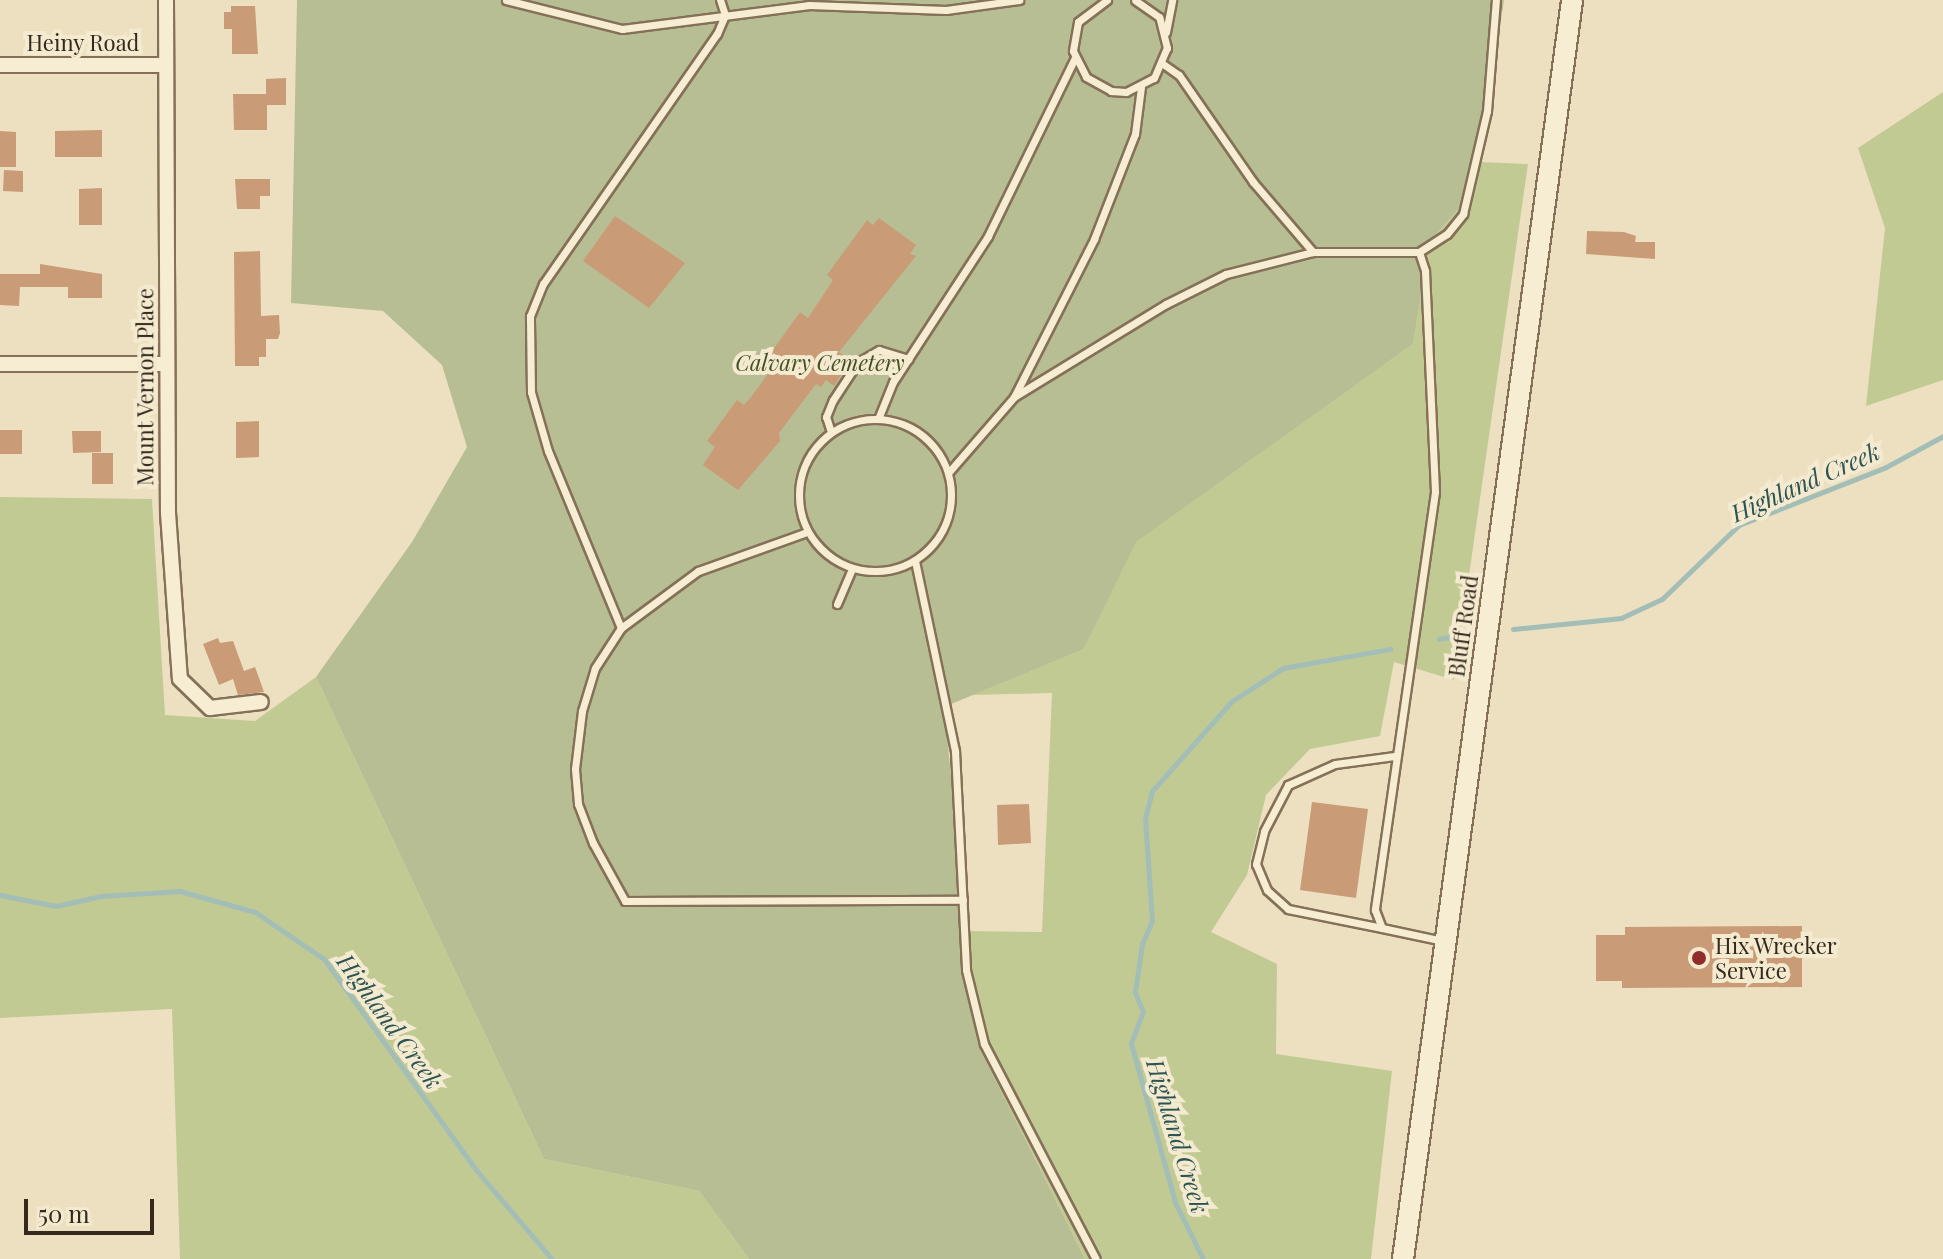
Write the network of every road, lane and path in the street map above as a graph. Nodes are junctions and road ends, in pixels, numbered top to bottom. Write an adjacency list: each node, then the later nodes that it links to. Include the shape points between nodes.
1 (166, 0): 16 (street, Mount Vernon Place)
2 (506, 0): 11 (lane, via 622,29)
3 (720, 0): 11 (lane)
4 (1019, 0): 11 (lane, via 946,10 809,5)
5 (1107, 0): 10 (lane)
6 (1135, 0): 12 (lane, via 1159,17)
7 (1172, 0): 12 (lane)
8 (1496, 0): 19 (lane, via 1487,111 1463,214 1447,234)
9 (1572, 0): 36 (main road, Bluff Road)
10 (1092, 3): 13 (lane, via 1078,22)
11 (725, 15): 31 (lane, via 703,55 543,284 530,316 531,392 548,451)
12 (1166, 32): 14 (lane)
13 (1075, 58): 17 (lane, via 1098,86 1126,92); 20 (lane, via 988,236)
14 (1163, 64): 17 (lane); 18 (lane, via 1179,75 1253,182)
15 (0, 65): 16 (street, Heiny Road)
16 (166, 65): 22 (street, Mount Vernon Place)
17 (1141, 87): 23 (lane, via 1135,134 1094,239)
18 (1313, 252): 19 (lane); 23 (lane, via 1226,274)
19 (1419, 252): 33 (lane, via 1425,271 1435,492)
20 (909, 359): 24 (lane); 25 (lane, via 879,350 858,362 826,417)
21 (0, 364): 22 (street)
22 (167, 364): 32 (street, Mount Vernon Place, via 168,513 180,679 210,708)
23 (1014, 397): 26 (lane)
24 (878, 419): 25 (lane); 26 (lane, via 897,422 929,441)
25 (831, 432): 27 (lane, via 814,448 798,489)
26 (948, 473): 28 (lane, via 952,498 947,523)
27 (807, 532): 29 (lane, via 834,561); 31 (lane, via 698,571)
28 (915, 561): 29 (lane, via 874,572); 34 (lane, via 955,751)
29 (852, 569): 30 (lane)
30 (837, 604)
31 (621, 628): 34 (lane, via 595,668 582,711 575,769 578,804 625,901)
32 (261, 702)
33 (1394, 756): 35 (lane, via 1375,910); 35 (lane, via 1335,764 1288,785 1264,831 1256,864 1267,890 1288,909)
34 (963, 900): 37 (lane, via 966,970 984,1044)
35 (1382, 928): 36 (lane)
36 (1446, 942): 38 (main road, Bluff Road)
37 (1096, 1259)
38 (1403, 1259)

